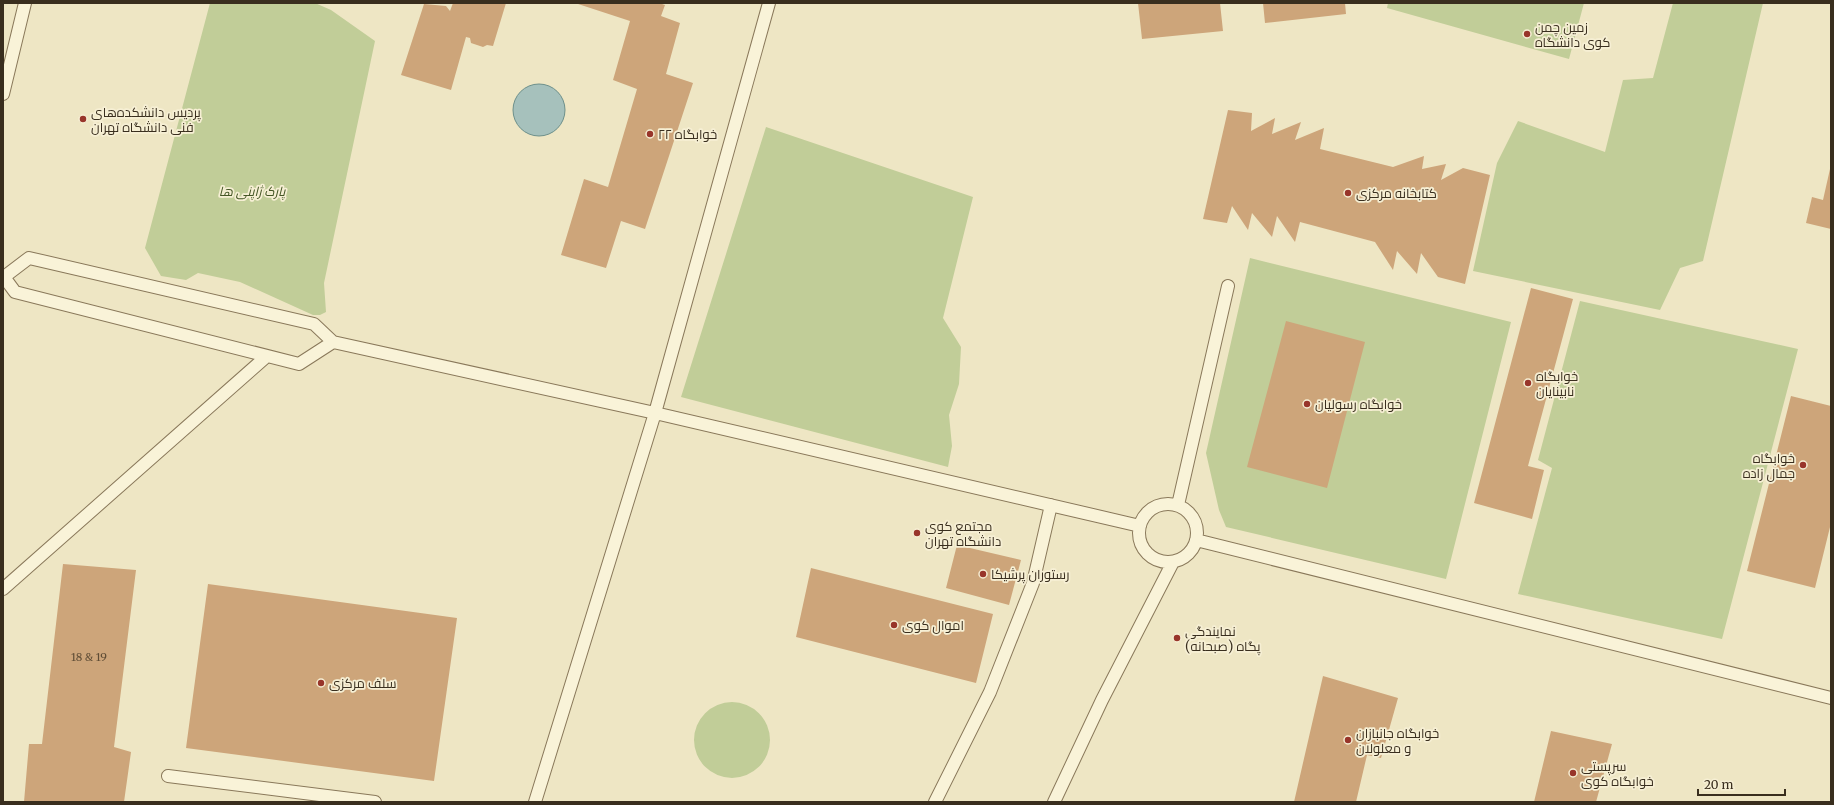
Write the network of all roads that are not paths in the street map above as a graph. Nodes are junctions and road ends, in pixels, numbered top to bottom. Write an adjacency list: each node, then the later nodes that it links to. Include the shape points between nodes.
1 (24, 3): 3 (lane)
2 (769, 3): 7 (lane)
3 (3, 94)
4 (1228, 286): 9 (lane)
5 (333, 342): 6 (lane, via 299,364); 6 (lane, via 314,324 29,258 4,277 15,292); 7 (lane)
6 (267, 356): 13 (lane)
7 (655, 413): 8 (lane); 17 (lane)
8 (1052, 505): 10 (lane); 18 (lane, via 1033,583 990,692)
9 (1178, 506): 10 (lane, via 1168,504 1150,510); 11 (lane, via 1193,517 1197,526)
10 (1140, 526): 12 (lane, via 1142,545 1147,553 1154,559)
11 (1196, 540): 12 (lane, via 1190,553); 14 (lane)
12 (1173, 562): 19 (lane, via 1102,700)
13 (3, 589)
14 (1831, 698)
15 (168, 776): 16 (lane)
16 (375, 802)
17 (535, 802)
18 (936, 802)
19 (1054, 802)

